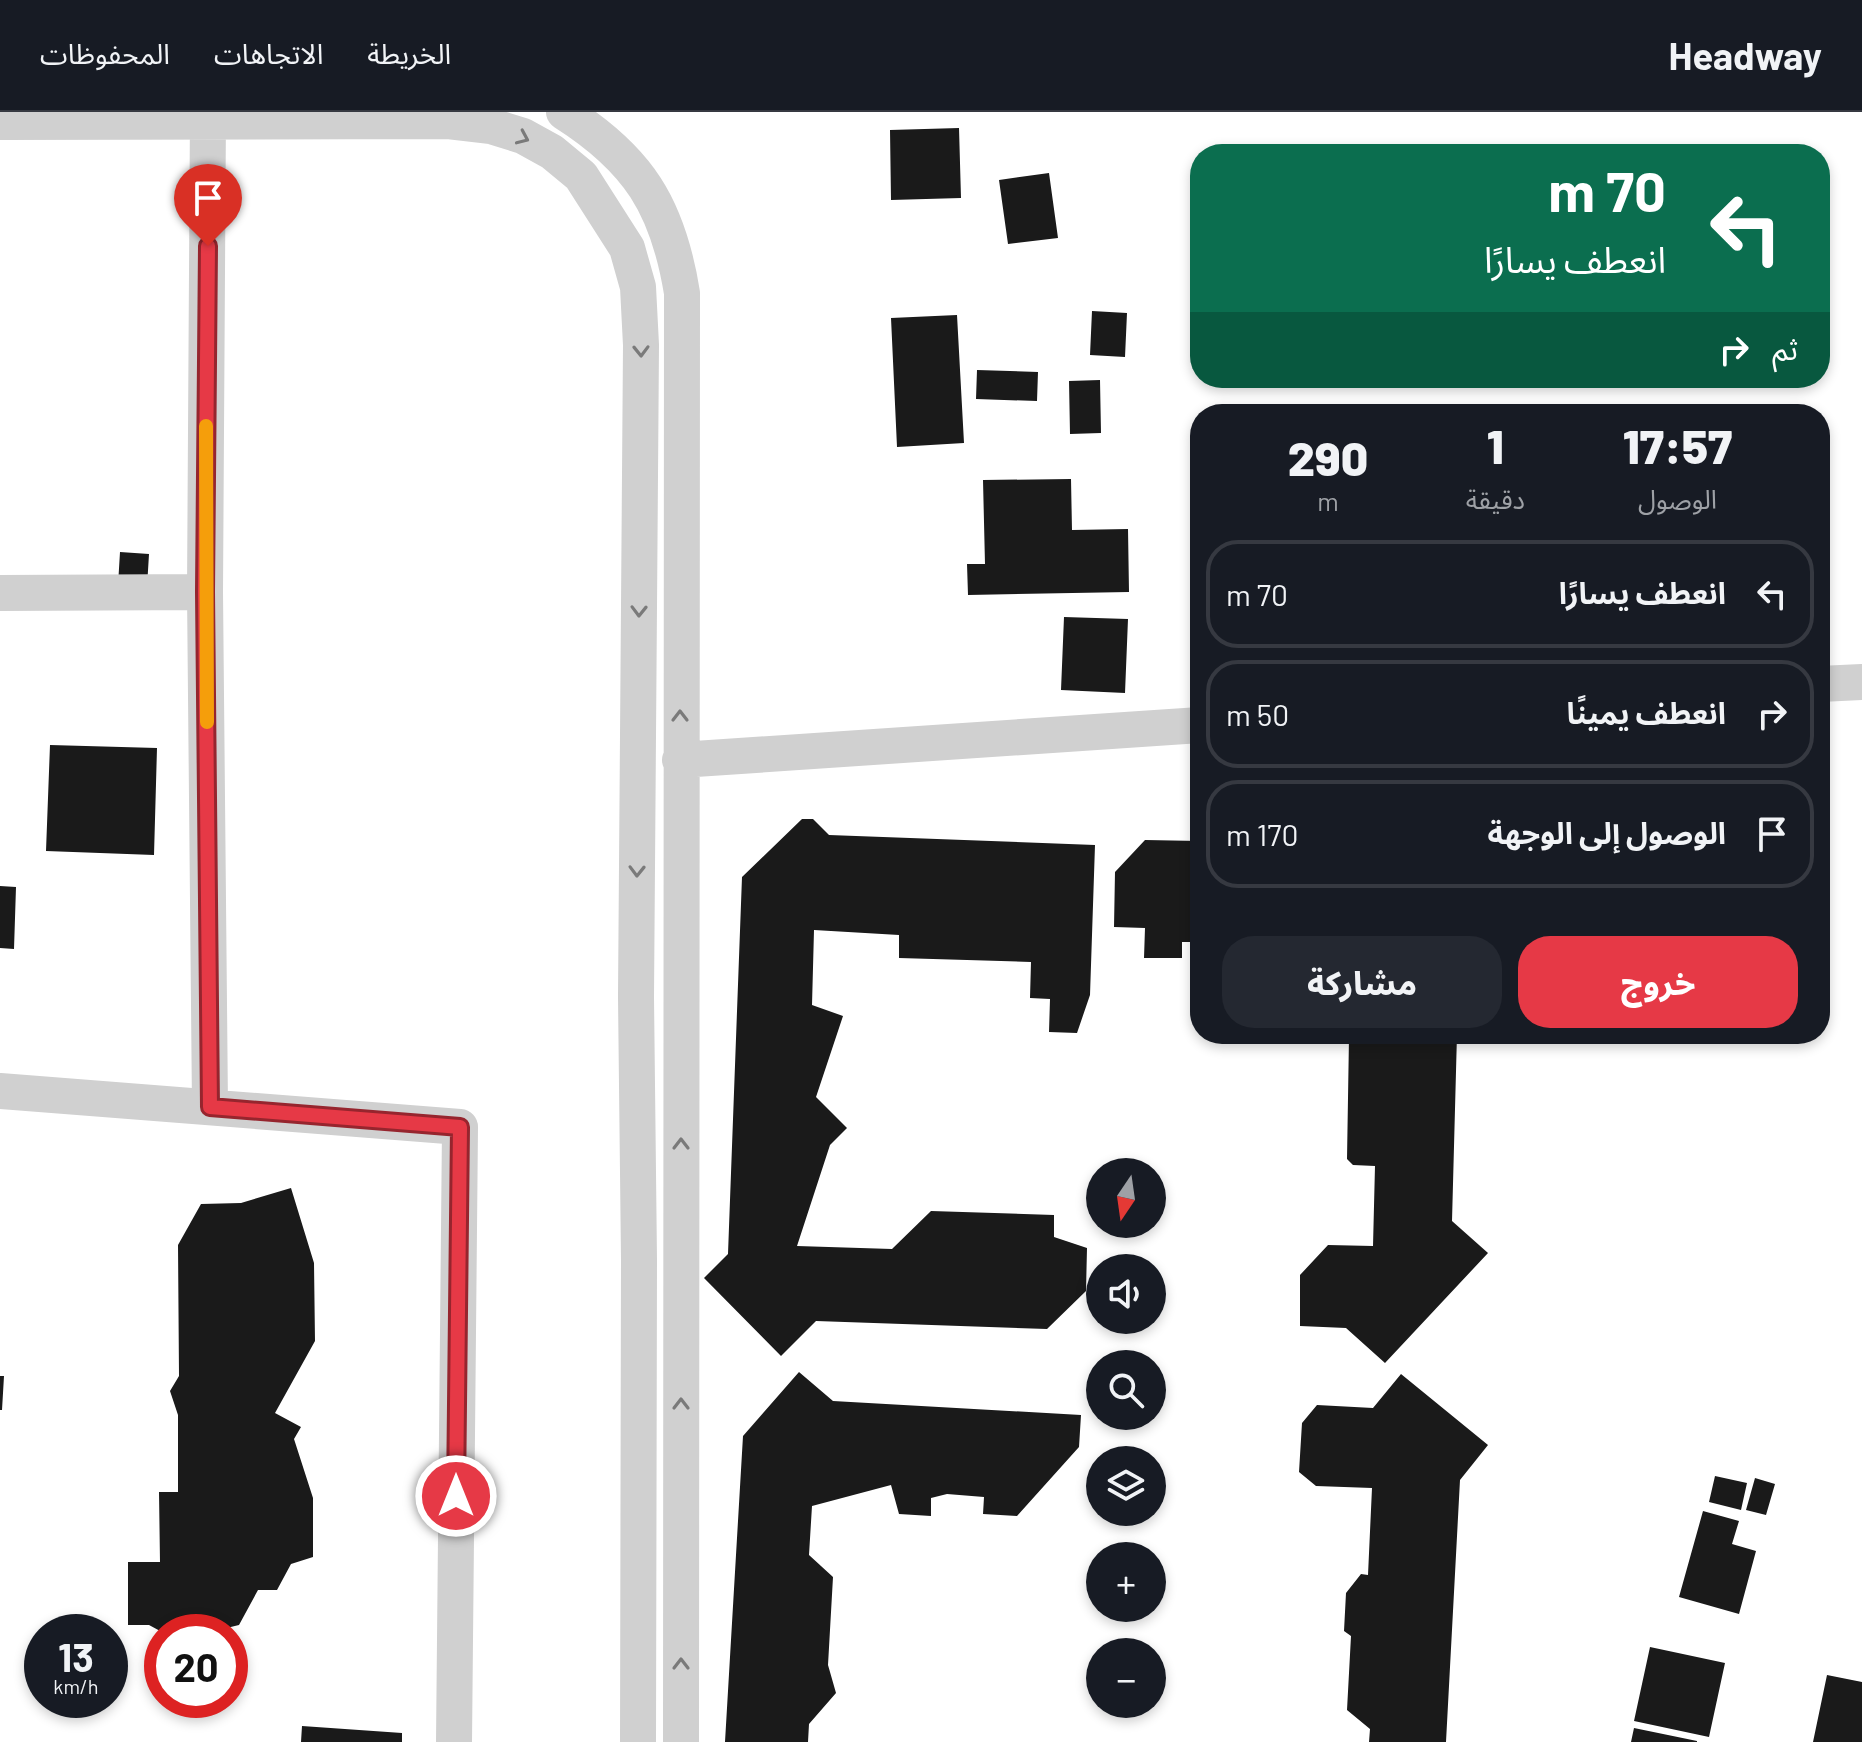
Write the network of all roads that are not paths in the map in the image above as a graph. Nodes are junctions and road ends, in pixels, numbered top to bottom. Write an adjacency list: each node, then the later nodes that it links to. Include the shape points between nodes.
1 (564, 112): 9 (street, one-way to 1, via 682,293 675,253 637,173 598,134)
2 (208, 116): 3 (street); 4 (street); 13 (street, one-way to 13, via 448,121 523,136 581,176 627,248 638,287)
3 (0, 122)
4 (205, 592): 5 (street); 11 (street)
5 (0, 593)
6 (1862, 682): 7 (street)
7 (1830, 684)
8 (1190, 726): 9 (street)
9 (680, 760): 14 (street, one-way to 9)
10 (0, 1091): 11 (street)
11 (210, 1107): 12 (street, via 460,1127)
12 (454, 1742)
13 (638, 1742)
14 (681, 1742)

